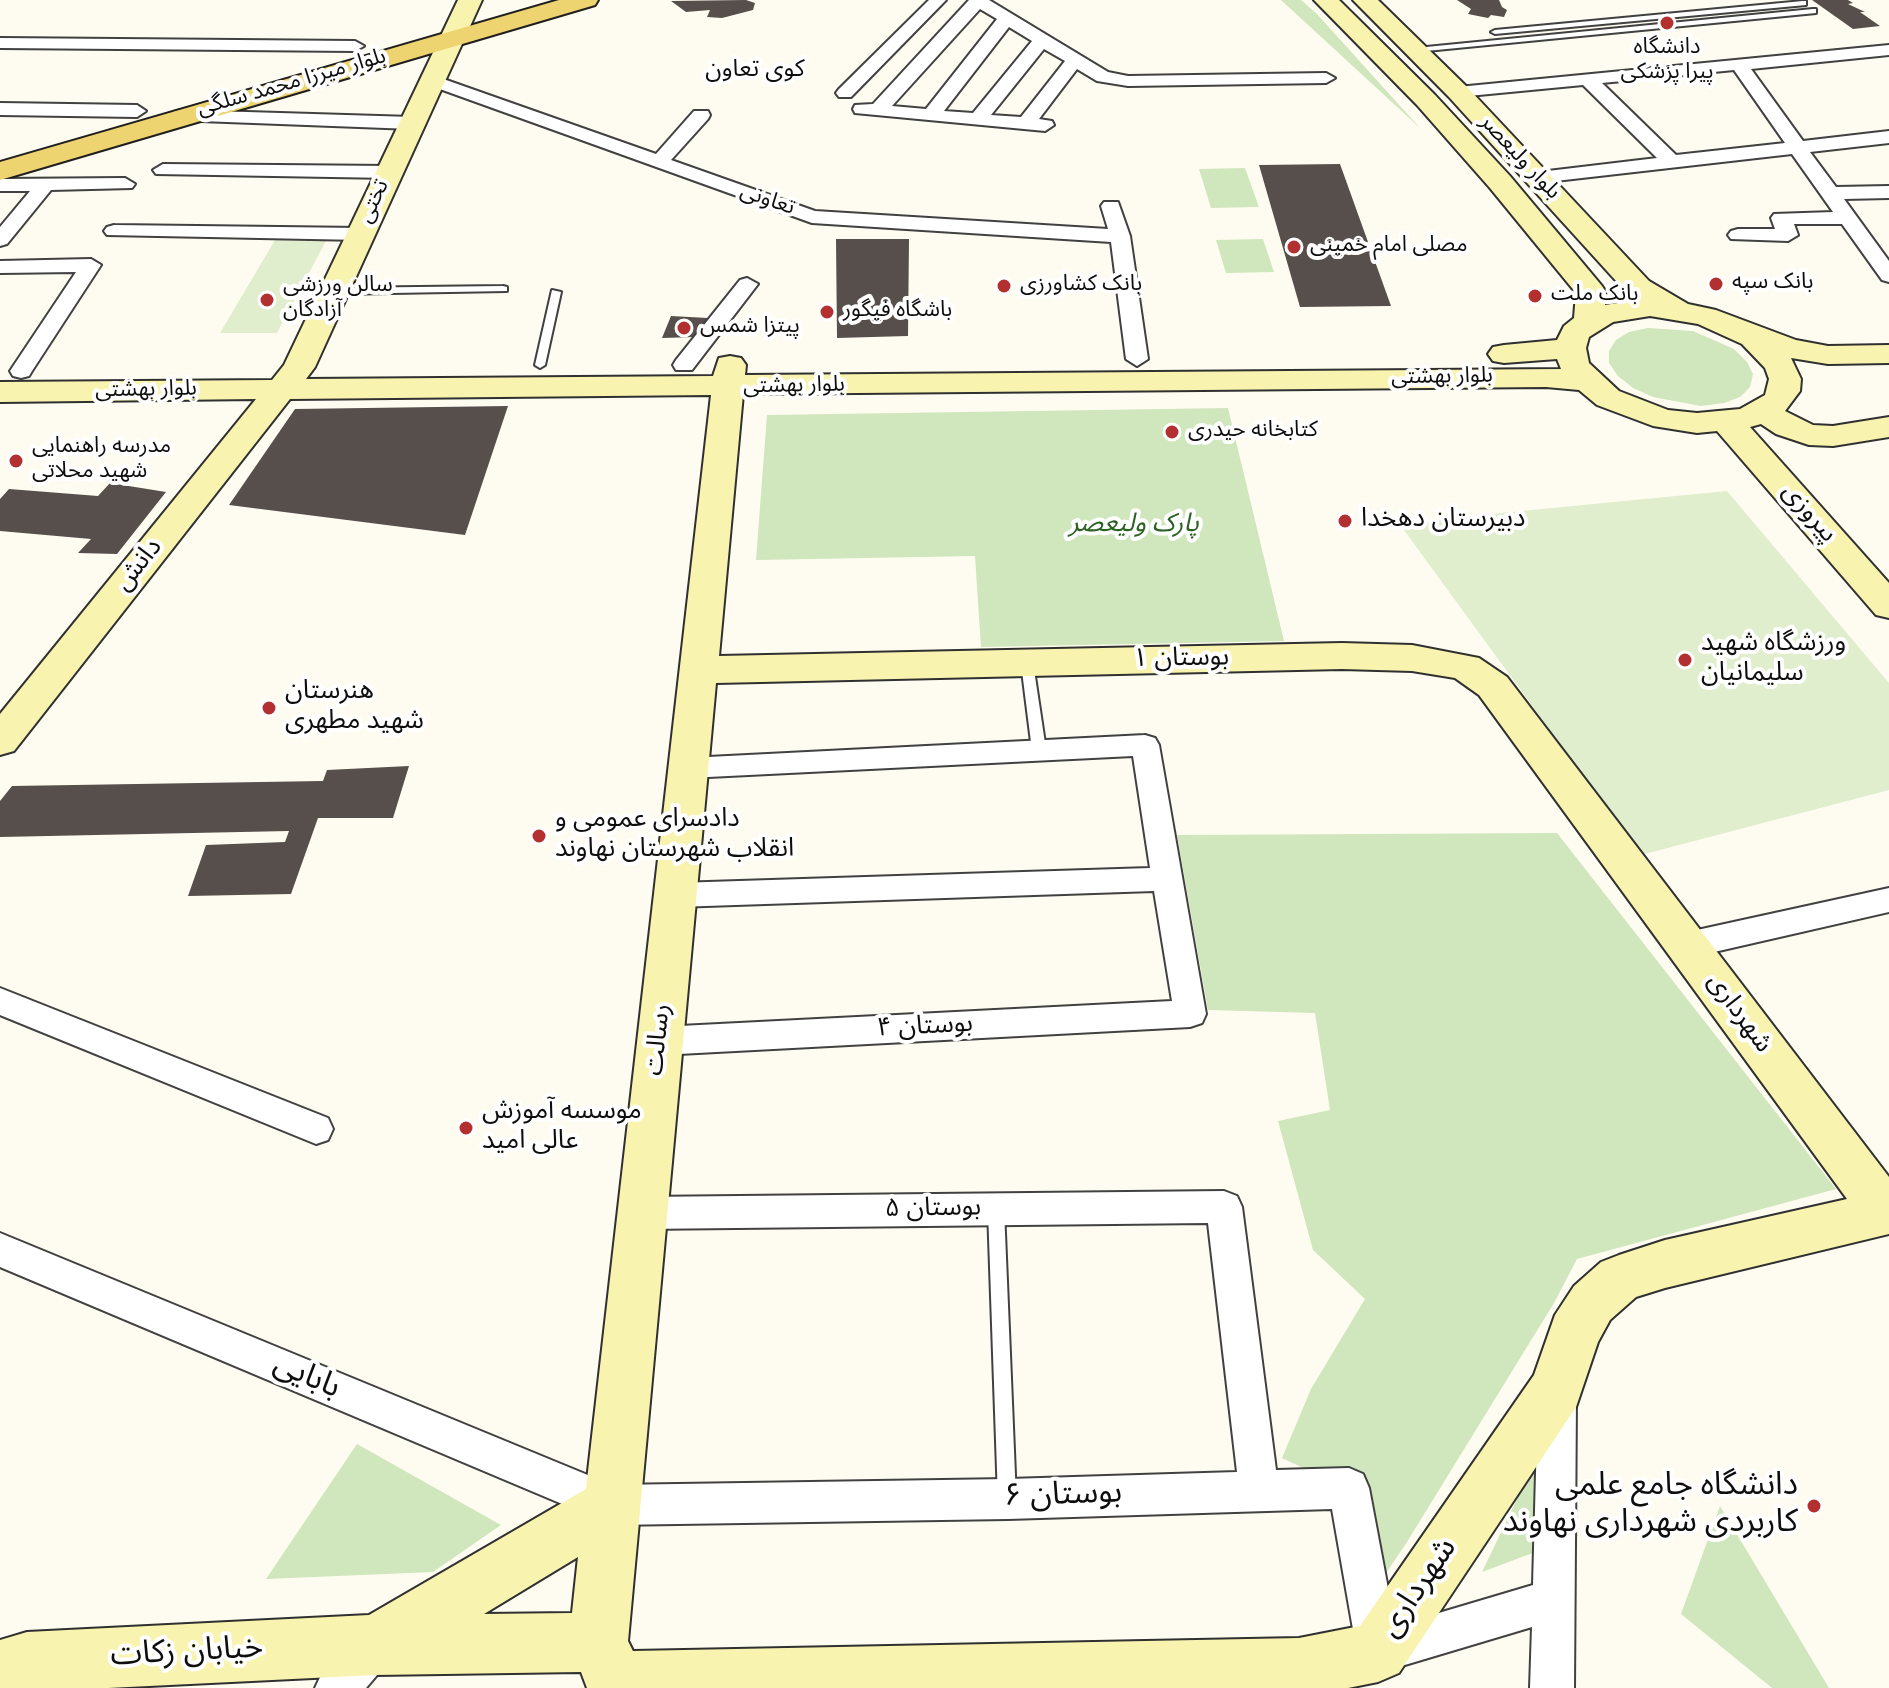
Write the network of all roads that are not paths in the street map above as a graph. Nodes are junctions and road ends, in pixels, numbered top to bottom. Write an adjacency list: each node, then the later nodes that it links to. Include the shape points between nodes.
1 (518, 0): 7 (main road, بلوار میرزا محمد سلگی)
2 (586, 0): 7 (main road, بلوار میرزا محمد سلگی)
3 (938, 0): 22 (street)
4 (977, 0): 8 (street); 26 (street, via 870,109)
5 (1801, 1): 9 (lane); 13 (lane, via 1813,11)
6 (1354, 8): 13 (main road, بلوار ولیعصر); 59 (main road, بلوار ولیعصر, via 1591,292)
7 (461, 18): 12 (main road, بلوار میرزا محمد سلگی); 19 (main road, تختی); 27 (main road, بلوار میرزا محمد سلگی)
8 (1007, 18): 10 (street); 26 (street)
9 (1495, 32)
10 (1042, 40): 15 (street); 28 (street)
11 (0, 43): 12 (street)
12 (355, 46): 24 (main road, بلوار میرزا محمد سلگی)
13 (1416, 50): 21 (main road, بلوار ولیعصر)
14 (1882, 51): 16 (street); 17 (street)
15 (1075, 60): 18 (street, via 1103,77 1128,81); 28 (street, via 1035,124)
16 (1739, 65): 20 (street); 31 (street)
17 (1889, 68)
18 (1326, 78)
19 (432, 80): 29 (main road, تختی); 34 (street, تعاونی)
20 (1588, 80): 21 (street); 33 (street)
21 (1458, 92): 38 (main road, بلوار ولیعصر)
22 (845, 93)
23 (0, 109): 24 (street)
24 (137, 111): 32 (main road, بلوار میرزا محمد سلگی)
25 (701, 115): 34 (street)
26 (931, 115): 28 (street)
27 (181, 116): 29 (street); 36 (main road, بلوار میرزا محمد سلگی)
28 (978, 119)
29 (412, 123): 37 (main road, تختی)
30 (1889, 137): 31 (street)
31 (1797, 147): 33 (street); 43 (street)
32 (0, 152)
33 (1671, 161): 38 (street)
34 (658, 163): 49 (street, تعاونی, via 812,217)
35 (163, 170): 37 (street)
36 (0, 171)
37 (390, 172): 47 (main road, تختی)
38 (1538, 177): 58 (main road, بلوار ولیعصر, via 1638,287)
39 (125, 184): 41 (street)
40 (0, 185): 41 (street)
41 (45, 185): 50 (street)
42 (1889, 192): 43 (street)
43 (1830, 193): 45 (street)
44 (1111, 206): 49 (street)
45 (1847, 218): 48 (street, via 1781,218 1788,235); 51 (street)
46 (114, 231): 47 (street)
47 (361, 234): 56 (main road, تختی)
48 (1738, 235)
49 (1120, 236): 63 (street)
50 (0, 240)
51 (1881, 253): 53 (street)
52 (0, 267): 68 (street, via 91,265)
53 (1889, 276)
54 (747, 284): 65 (street)
55 (503, 289): 56 (lane)
56 (334, 291): 69 (main road, تختی)
57 (556, 292): 64 (lane)
58 (1677, 310): 59 (main road, via 1628,309); 60 (main road)
59 (1589, 321): 61 (main road, via 1575,333)
60 (1753, 337): 62 (main road, via 1828,355); 70 (main road, via 1775,358)
61 (1570, 348): 63 (main road, بلوار بهشتی, via 1532,353); 71 (main road, via 1574,365)
62 (1889, 354)
63 (1137, 359): 67 (main road, بلوار بهشتی)
64 (540, 365): 65 (main road, بلوار بهشتی); 69 (main road, بلوار بهشتی)
65 (684, 365): 67 (main road, بلوار بهشتی)
66 (1889, 370): 70 (main road, via 1835,370)
67 (729, 376): 69 (main road, بلوار بهشتی); 71 (main road, بلوار بهشتی, via 1546,377); 77 (main road, رسالت)
68 (7, 378): 69 (main road, بلوار بهشتی)
69 (290, 378): 78 (main road, دانش)
70 (1785, 379): 72 (main road, via 1777,402)
71 (1588, 382): 73 (main road, via 1622,404 1665,419)
72 (1764, 411): 73 (main road); 74 (main road, via 1809,435)
73 (1727, 422): 75 (main road, پیروزی)
74 (1889, 427)
75 (1889, 606)
76 (1027, 663): 77 (main road, بوستان ۱); 79 (lane); 81 (main road, بوستان ۱, via 1342,656 1412,658 1466,667 1493,686)
77 (699, 670): 80 (main road, رسالت)
78 (0, 741)
79 (1039, 750): 80 (street); 82 (street, via 1145,745)
80 (688, 768): 83 (main road, رسالت)
81 (1591, 816): 85 (main road, شهرداری)
82 (1168, 879): 83 (street); 87 (street, بوستان ۴, via 1190,1014)
83 (676, 895): 87 (main road, رسالت)
84 (1889, 900): 85 (street)
85 (1688, 945): 90 (main road, شهرداری)
86 (0, 1001): 88 (street)
87 (660, 1041): 91 (main road, رسالت)
88 (316, 1129)
89 (996, 1209): 91 (street, بوستان ۵); 94 (street, بوستان ۵, via 1224,1207); 95 (lane)
90 (1888, 1211): 93 (main road, شهرداری, via 1619,1279 1592,1303 1574,1333)
91 (642, 1213): 96 (main road, رسالت)
92 (0, 1250): 96 (street, بابایی)
93 (1557, 1388): 97 (street); 99 (main road, شهرداری)
94 (1259, 1491): 95 (street, بوستان ۶); 99 (street, بوستان ۶, via 1349,1488)
95 (1008, 1499): 96 (street, بوستان ۶)
96 (612, 1505): 98 (main road); 101 (main road, رسالت)
97 (1555, 1599): 99 (street); 104 (street)
98 (375, 1645): 100 (main road, خیابان زکات); 101 (main road, خیابان زکات); 103 (street)
99 (1378, 1652): 102 (main road, شهرداری, via 1299,1668)
100 (9, 1660)
101 (611, 1671): 102 (main road, شهرداری)
102 (1183, 1679)
103 (337, 1688)
104 (1552, 1688)

